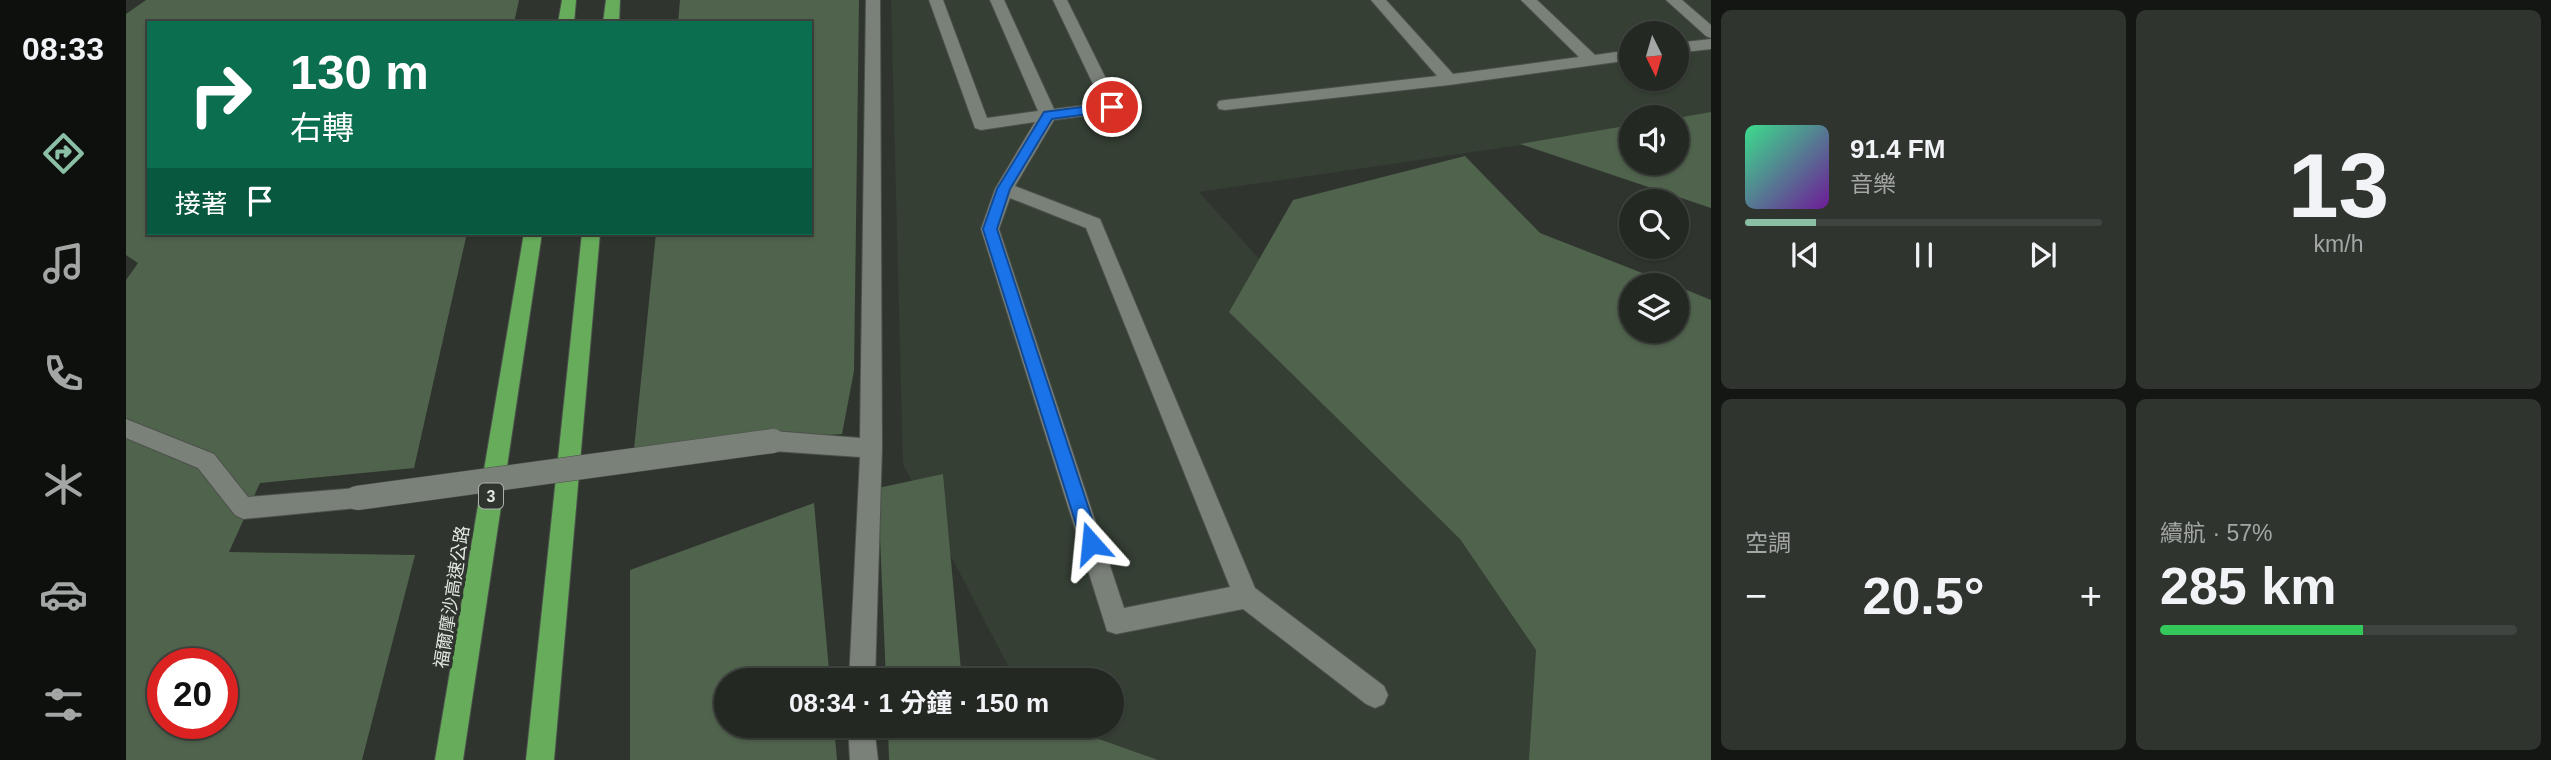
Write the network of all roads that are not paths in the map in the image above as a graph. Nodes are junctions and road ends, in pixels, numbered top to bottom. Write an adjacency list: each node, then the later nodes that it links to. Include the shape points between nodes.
1 (569, 0): 10 (highway)
2 (613, 0): 11 (highway)
3 (873, 0): 24 (street)
4 (936, 0): 19 (street, via 981,124)
5 (997, 0): 19 (street)
6 (1060, 0): 19 (street, via 1112,107)
7 (1378, 0): 17 (street)
8 (1528, 0): 16 (street)
9 (1673, 0): 12 (street)
10 (566, 21)
11 (611, 21)
12 (1711, 33)
13 (1711, 44): 14 (street)
14 (1689, 47)
15 (1619, 56): 16 (street)
16 (1591, 60): 17 (street)
17 (1449, 80): 18 (street)
18 (1225, 105)
19 (1048, 115): 20 (street)
20 (1004, 189): 25 (street, via 1093,224); 25 (street, via 990,229 1116,622)
21 (533, 235): 29 (highway, 福爾摩沙高速公路 / 3)
22 (591, 235): 30 (highway)
23 (126, 428): 24 (street, bridge, via 206,461 243,508 357,498 773,441)
24 (871, 448): 26 (street)
25 (1246, 596): 27 (street)
26 (863, 668)
27 (1375, 695)
28 (862, 738): 31 (street)
29 (449, 760)
30 (540, 760)
31 (864, 760)

